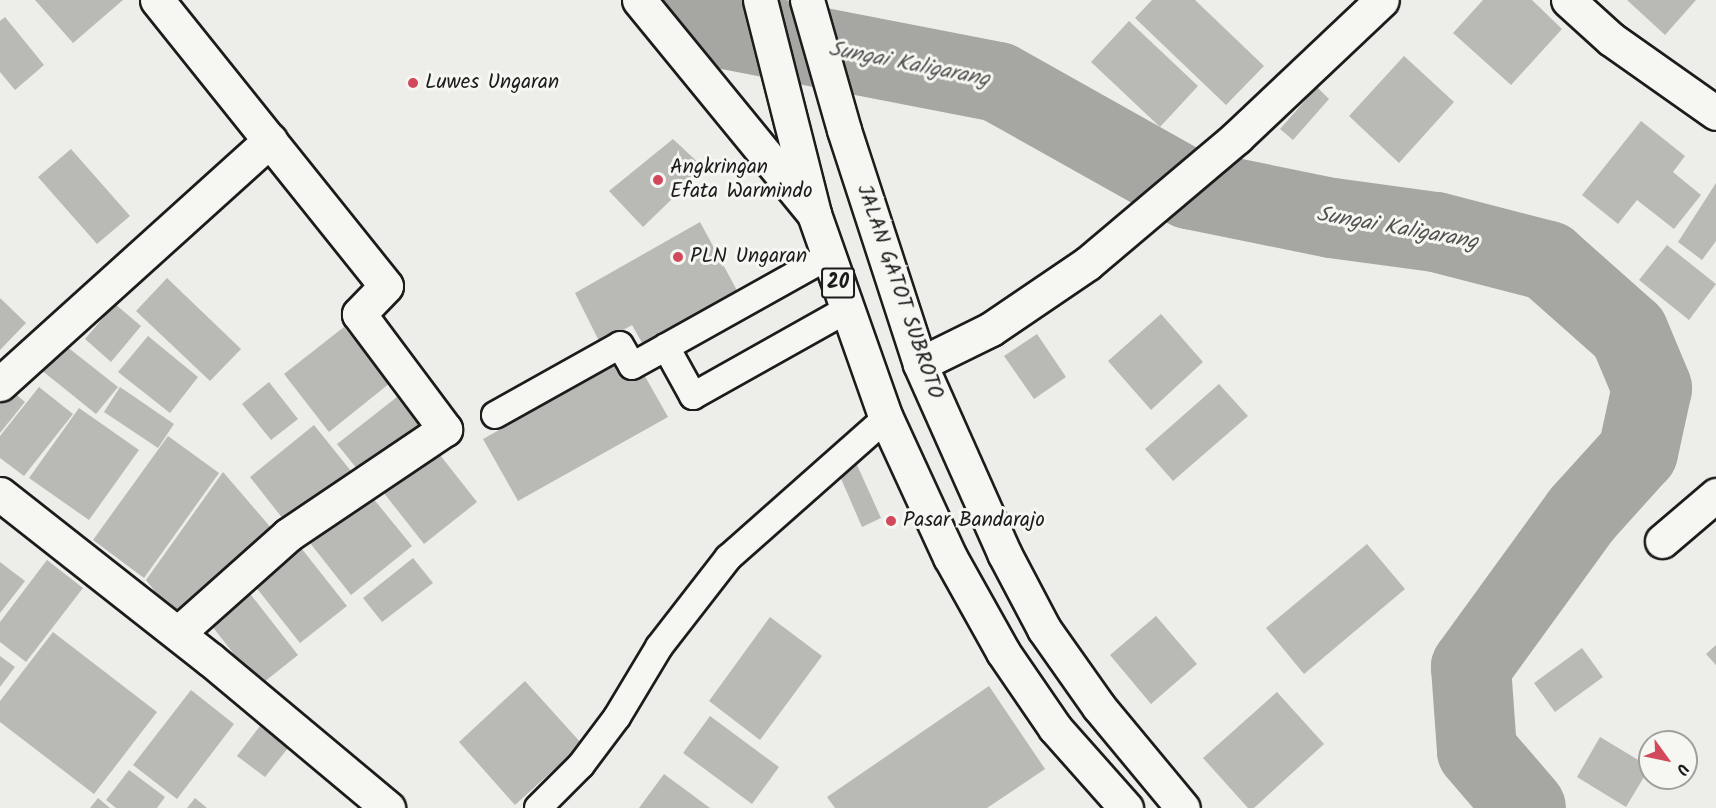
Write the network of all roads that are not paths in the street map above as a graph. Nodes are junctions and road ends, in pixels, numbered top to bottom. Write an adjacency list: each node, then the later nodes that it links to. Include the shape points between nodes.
1 (157, 0): 8 (main road)
2 (639, 0): 9 (main road)
3 (760, 0): 9 (main road, 20)
4 (807, 0): 13 (main road, JALAN GATOT SUBROTO / 20, via 844,130)
5 (1382, 0): 13 (main road, via 1168,199 1044,296)
6 (1568, 0): 7 (main road, via 1611,39)
7 (1716, 113)
8 (270, 140): 14 (main road); 20 (main road, via 386,286 358,314 445,429 288,535)
9 (814, 214): 10 (main road, 20)
10 (827, 257): 11 (main road, 20); 12 (lane)
11 (848, 309): 12 (lane, via 693,396); 16 (main road, 20)
12 (666, 347): 15 (lane, via 632,366 620,345)
13 (920, 364): 24 (main road, JALAN GATOT SUBROTO / 20, via 1004,553 1044,629 1099,707)
14 (0, 384)
15 (495, 415)
16 (886, 418): 22 (lane, via 728,558 659,646 588,755); 23 (main road, 20, via 950,557 1003,652 1055,728)
17 (0, 494): 20 (main road)
18 (1716, 495): 19 (main road)
19 (1662, 541)
20 (178, 633): 21 (main road)
21 (388, 808)
22 (538, 808)
23 (1126, 808)
24 (1184, 808)

